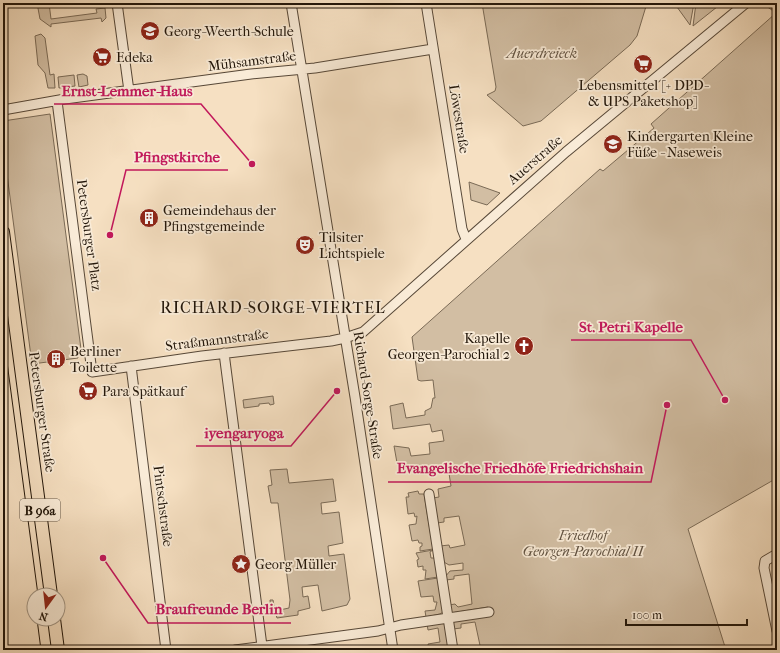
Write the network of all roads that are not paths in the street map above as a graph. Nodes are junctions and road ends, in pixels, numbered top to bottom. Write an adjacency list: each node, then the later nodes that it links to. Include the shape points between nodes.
1 (117, 3): 7 (street)
2 (291, 3): 6 (street, Richard-Sorge-Straße)
3 (426, 3): 5 (street, Löwestraße)
4 (746, 3): 11 (street, Auerstraße, via 598,124)
5 (433, 49): 6 (street, Mühsamstraße); 11 (street, Löwestraße, via 462,229)
6 (302, 69): 7 (street, Mühsamstraße); 12 (street, Richard-Sorge-Straße)
7 (129, 91): 8 (street, Mühsamstraße)
8 (57, 101): 9 (street, Mühsamstraße); 15 (street, Petersburger Platz)
9 (3, 110)
10 (3, 232): 18 (main road, Petersburger Straße / B 96a)
11 (466, 239): 12 (street, Auerstraße, via 363,332)
12 (345, 338): 13 (street, Straßmannstraße); 22 (street, Richard-Sorge-Straße)
13 (224, 353): 14 (street, Straßmannstraße); 24 (street)
14 (131, 366): 15 (street, Straßmannstraße); 26 (street, Pintschstraße)
15 (92, 372)
16 (429, 494): 20 (street)
17 (777, 554): 23 (street, via 764,563)
18 (50, 587)
19 (489, 612): 20 (street)
20 (448, 618): 22 (street); 29 (street)
21 (55, 627): 25 (main road)
22 (389, 628): 24 (street); 28 (street, Richard-Sorge-Straße)
23 (777, 631)
24 (262, 646): 27 (street)
25 (58, 650)
26 (166, 650)
27 (235, 650)
28 (393, 650)
29 (453, 650)

